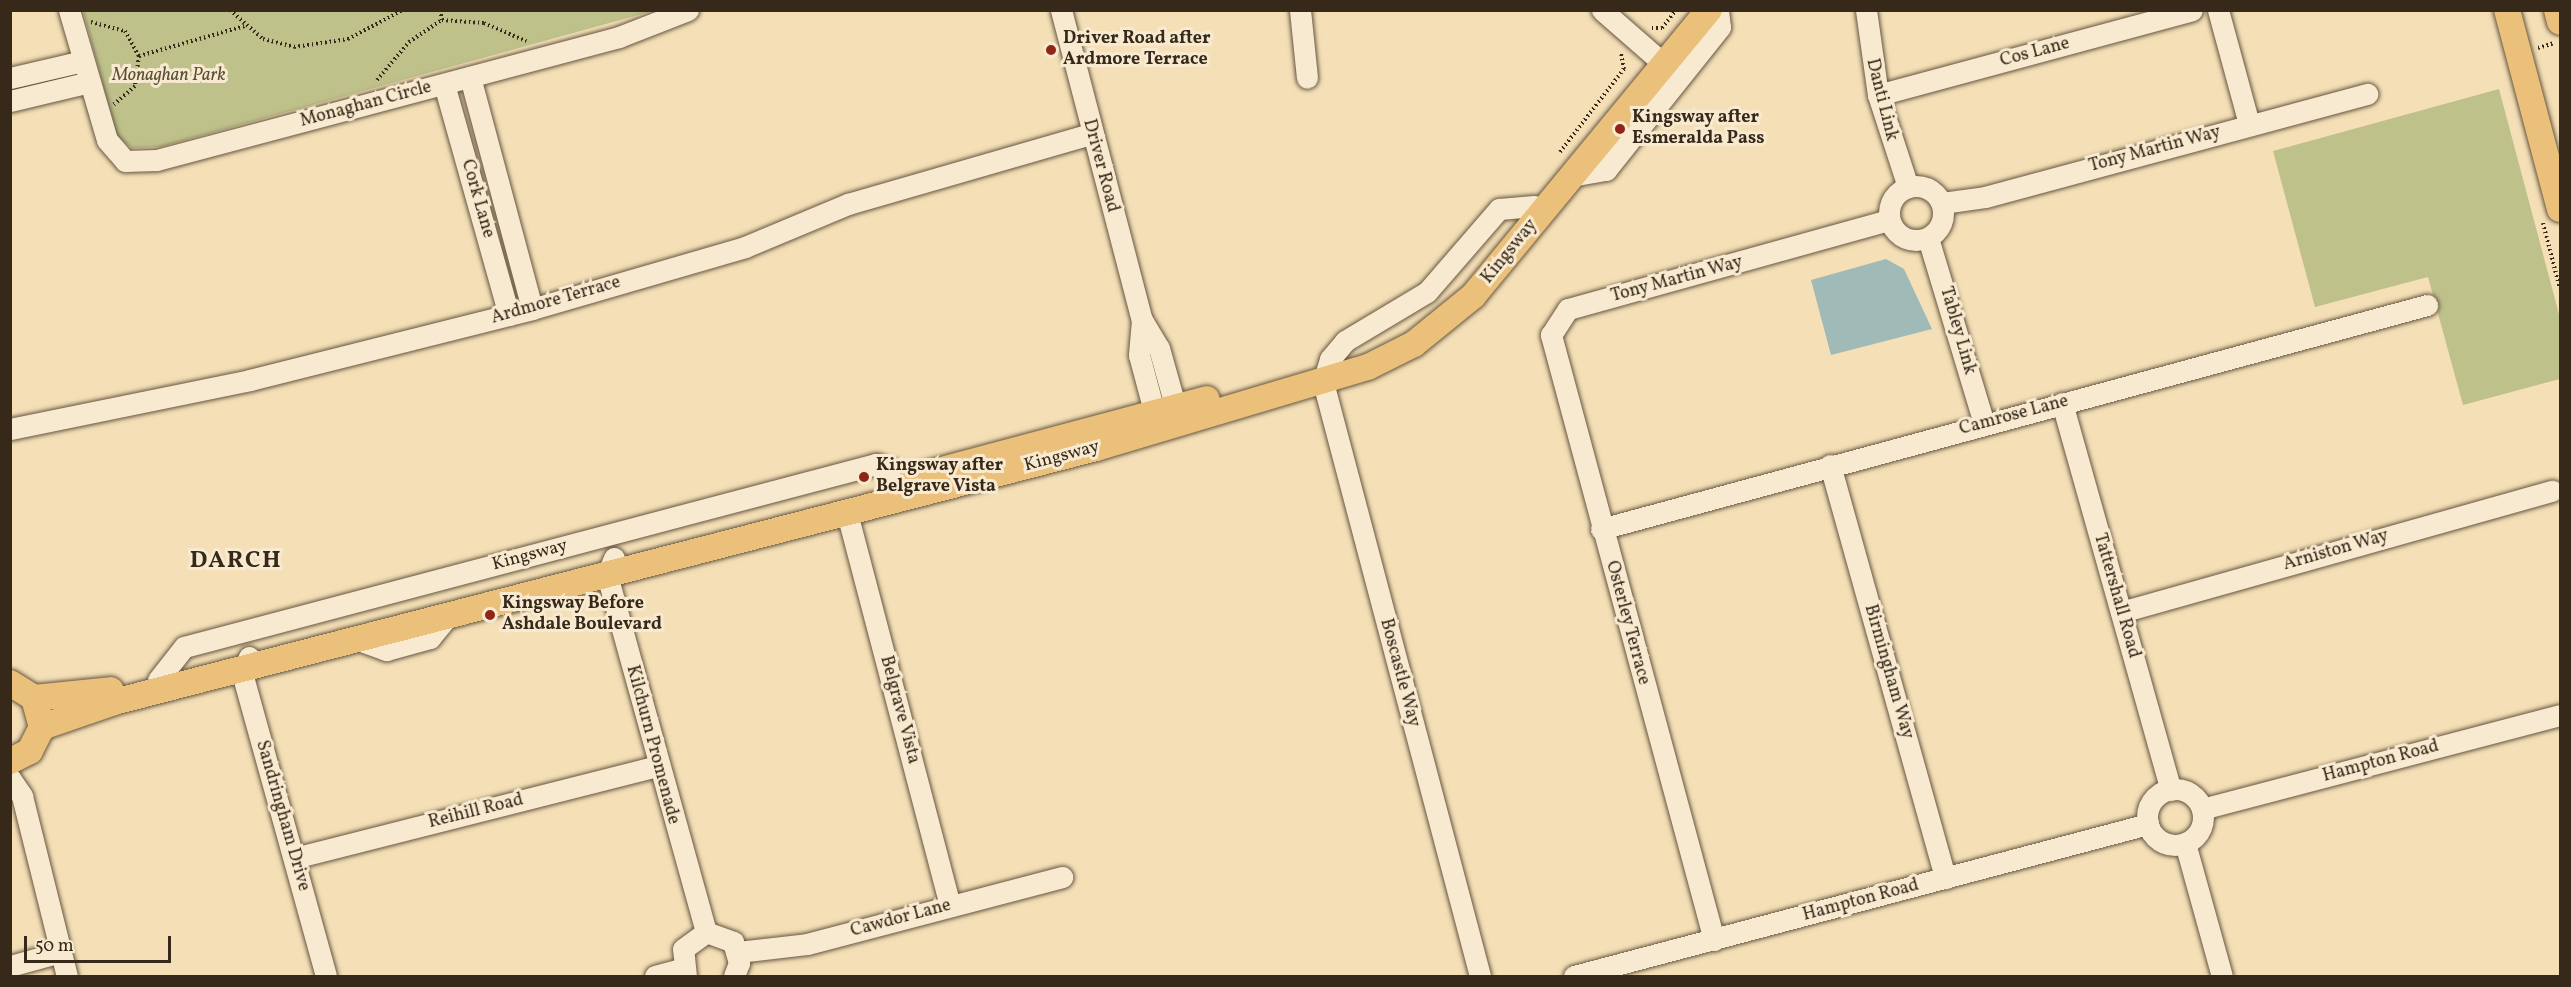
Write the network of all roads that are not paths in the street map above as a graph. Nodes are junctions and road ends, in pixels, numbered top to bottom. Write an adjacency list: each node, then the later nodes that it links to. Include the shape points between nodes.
1 (688, 10): 17 (street, Monaghan Circle, via 619,37)
2 (1061, 10): 26 (street, Driver Road)
3 (1300, 10): 19 (street)
4 (1602, 10): 15 (street)
5 (1687, 10): 15 (main road, Kingsway)
6 (1709, 10): 15 (main road, Kingsway)
7 (1718, 10): 27 (street, via 1720,27 1605,170)
8 (1866, 10): 23 (street, Danti Link)
9 (2192, 10): 23 (street, Cos Lane)
10 (2218, 10): 25 (street)
11 (2507, 10): 30 (main road)
12 (2558, 10): 14 (main road)
13 (76, 17): 16 (street, Monaghan Circle)
14 (2560, 22)
15 (1650, 52): 27 (main road, Kingsway); 37 (main road, Kingsway, via 1534,206 1471,282 1427,321)
16 (83, 60): 18 (street); 20 (street, Monaghan Circle)
17 (470, 77): 21 (street, Monaghan Circle); 34 (street, Cork Lane)
18 (10, 78)
19 (1307, 78)
20 (90, 82): 21 (street, Monaghan Circle, via 107,140 125,161 157,160); 24 (street)
21 (444, 84): 36 (street, Cork Lane)
22 (2367, 94): 25 (street, Tony Martin Way)
23 (1878, 95): 28 (street, Danti Link)
24 (10, 101)
25 (2249, 124): 29 (street, Tony Martin Way, via 1984,198)
26 (1091, 134): 34 (street, Ardmore Terrace, via 848,204 745,247); 39 (street, Driver Road, via 1142,320 1139,355)
27 (1564, 166): 37 (main road, Kingsway, via 1491,277 1454,313 1392,356)
28 (1908, 187): 29 (street, via 1927,188); 31 (street, via 1892,201)
29 (1942, 203): 32 (street, via 1941,224)
30 (2560, 209)
31 (1889, 220): 32 (street, via 1900,236); 35 (street, Tony Martin Way)
32 (1928, 238): 40 (street, Tabley Link)
33 (2427, 305): 38 (street, Camrose Lane)
34 (532, 309): 36 (street, Ardmore Terrace)
35 (1568, 309): 46 (street, Osterley Terrace, via 1551,335 1556,368)
36 (509, 315): 41 (street, Ardmore Terrace, via 250,380)
37 (1325, 376): 39 (main road, Kingsway); 76 (street, Boscastle Way)
38 (2062, 403): 40 (street, Camrose Lane); 48 (street, Tattershall Road)
39 (1167, 418): 43 (main road, Kingsway); 45 (main road, Kingsway)
40 (1984, 424): 42 (street, Camrose Lane)
41 (10, 429)
42 (1830, 465): 46 (street, Camrose Lane); 64 (street, Birmingham Way)
43 (915, 477): 47 (main road, Kingsway); 50 (street, Kingsway, via 876,464 184,647)
44 (2552, 491): 48 (street, Arniston Way)
45 (847, 513): 47 (main road, Kingsway); 65 (street, Belgrave Vista)
46 (1601, 529): 67 (street, Osterley Terrace)
47 (610, 567): 49 (main road, Kingsway); 49 (main road, Kingsway, via 361,641); 56 (street, Kilchurn Promenade)
48 (2121, 612): 58 (street, Tattershall Road)
49 (246, 665): 50 (main road, Kingsway); 54 (main road, Kingsway); 62 (street, Sandringham Drive)
50 (158, 680): 52 (main road, Kingsway, via 97,693)
51 (10, 683): 52 (main road)
52 (34, 698): 54 (main road)
53 (2560, 715): 59 (street, Hampton Road)
54 (42, 727): 55 (main road)
55 (20, 756): 57 (street)
56 (657, 766): 62 (street, Reihill Road); 66 (street, Kilchurn Promenade)
57 (16, 787): 68 (street)
58 (2171, 790): 59 (street, via 2190,794); 60 (street, via 2149,806)
59 (2202, 809): 61 (street, via 2201,829)
60 (2148, 824): 61 (street, via 2159,840); 64 (street, Hampton Road)
61 (2186, 843): 78 (street)
62 (294, 858): 73 (street, Sandringham Drive)
63 (1062, 877): 65 (street, Cawdor Lane)
64 (1946, 878): 67 (street, Hampton Road)
65 (950, 906): 69 (street, Cawdor Lane, via 807,944)
66 (706, 932): 69 (street, via 726,936); 71 (street, via 688,941)
67 (1714, 940): 77 (street, Hampton Road)
68 (60, 952): 70 (street); 72 (street)
69 (738, 952): 75 (street)
70 (10, 966)
71 (684, 973): 74 (street)
72 (67, 976)
73 (326, 976)
74 (655, 976)
75 (734, 976)
76 (1480, 976)
77 (1574, 976)
78 (2223, 976)

